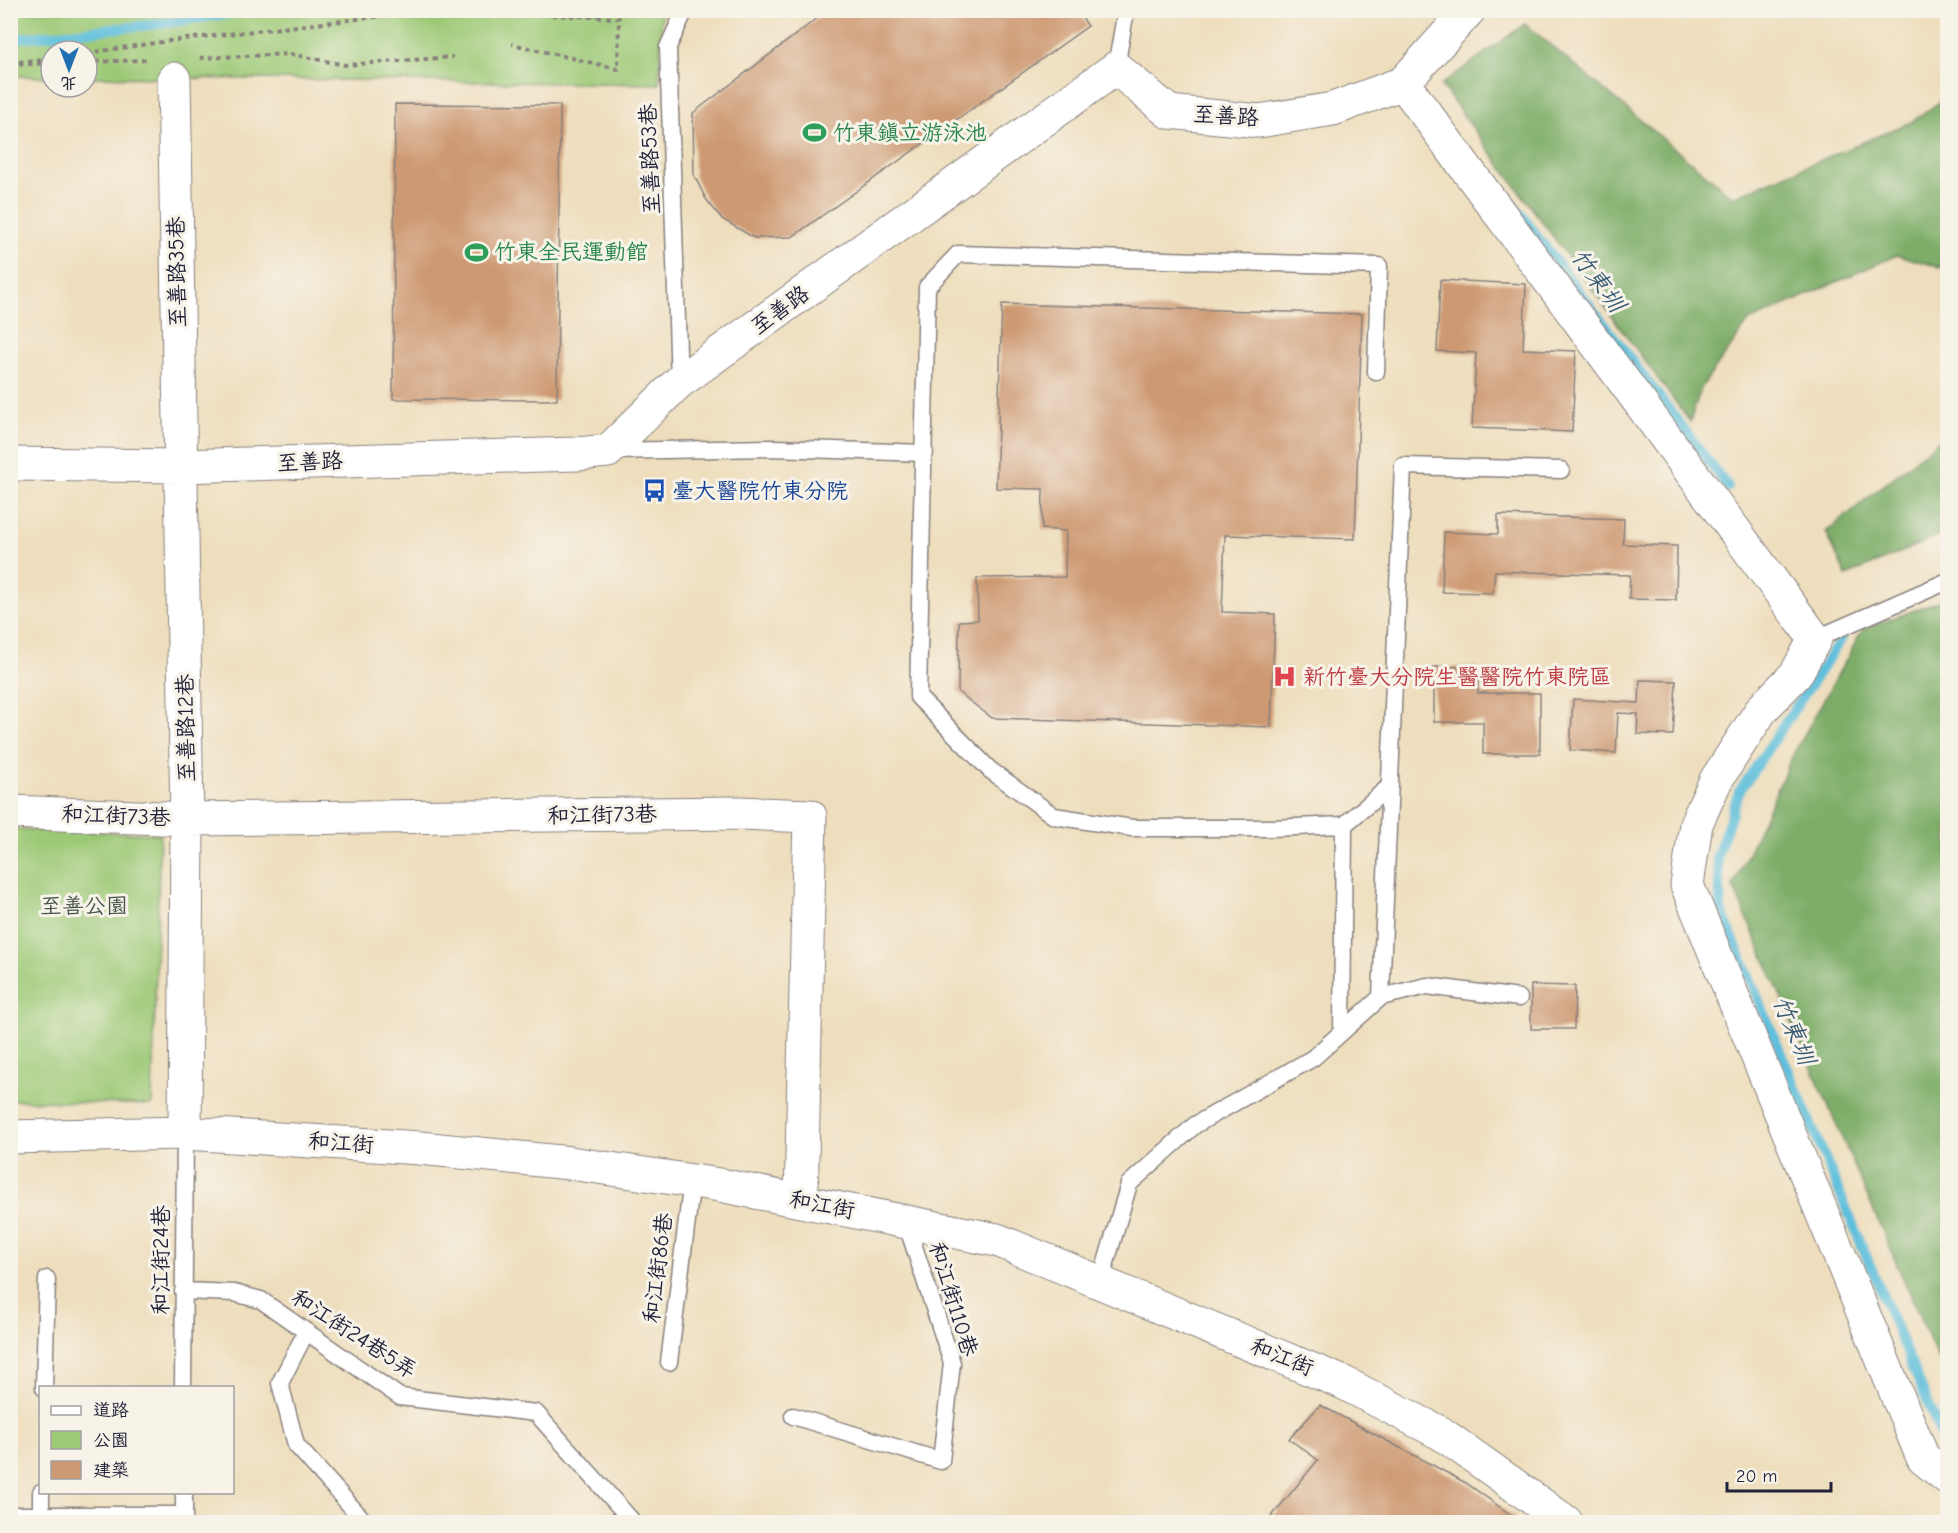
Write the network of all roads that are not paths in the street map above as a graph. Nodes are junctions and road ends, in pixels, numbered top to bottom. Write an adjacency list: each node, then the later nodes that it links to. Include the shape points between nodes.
1 (685, 10): 8 (lane, 至善路53巷, via 668,47)
2 (1126, 10): 5 (lane)
3 (1469, 10): 6 (street, 至善路)
4 (173, 66): 12 (street, 至善路35巷)
5 (1116, 68): 6 (street, 至善路, via 1169,112 1259,120 1333,109); 8 (street, 至善路)
6 (1403, 83): 15 (street)
7 (1376, 372): 10 (lane, via 1379,266 958,254 927,287)
8 (680, 382): 9 (street, 至善路)
9 (608, 451): 10 (lane, via 774,448); 12 (street, 至善路)
10 (925, 453): 19 (lane, via 918,697 990,770 1054,816 1132,828)
11 (10, 464): 12 (street, 至善路)
12 (182, 466): 18 (street, 至善路12巷)
13 (1561, 470): 16 (lane, via 1403,466)
14 (1947, 581): 15 (lane)
15 (1815, 639): 36 (street, via 1796,674 1762,709 1716,780 1695,824 1687,885 1923,1458)
16 (1390, 786): 19 (lane); 20 (lane)
17 (10, 812): 18 (street, 和江街73巷)
18 (187, 819): 23 (street, 至善路12巷); 26 (street, 和江街73巷, via 740,813 810,816)
19 (1344, 825): 22 (lane)
20 (1381, 997): 21 (lane, via 1427,986); 22 (lane)
21 (1519, 998)
22 (1342, 1032): 29 (lane, via 1313,1058 1195,1125 1129,1184)
23 (185, 1133): 24 (street, 和江街); 25 (street, 和江街, via 420,1148); 30 (lane, 和江街24巷)
24 (10, 1137)
25 (692, 1180): 26 (street, 和江街); 32 (lane, 和江街86巷)
26 (801, 1201): 27 (street, 和江街)
27 (906, 1222): 29 (street, 和江街, via 997,1240); 35 (lane, 和江街110巷, via 952,1363 941,1461)
28 (47, 1279): 33 (lane)
29 (1100, 1283): 44 (street, 和江街, via 1344,1383 1442,1434)
30 (183, 1292): 31 (lane, 和江街24巷5弄, via 234,1293 261,1300); 34 (lane, 和江街24巷)
31 (306, 1332): 42 (lane, via 280,1383 296,1445); 43 (lane, 和江街24巷5弄, via 400,1397 536,1413)
32 (669, 1362)
33 (44, 1386)
34 (183, 1386)
35 (793, 1416)
36 (1947, 1478)
37 (41, 1494): 40 (lane)
38 (184, 1494): 41 (lane)
39 (10, 1515): 40 (lane)
40 (41, 1516): 41 (lane)
41 (184, 1519)
42 (365, 1522)
43 (633, 1522)
44 (1566, 1522)

